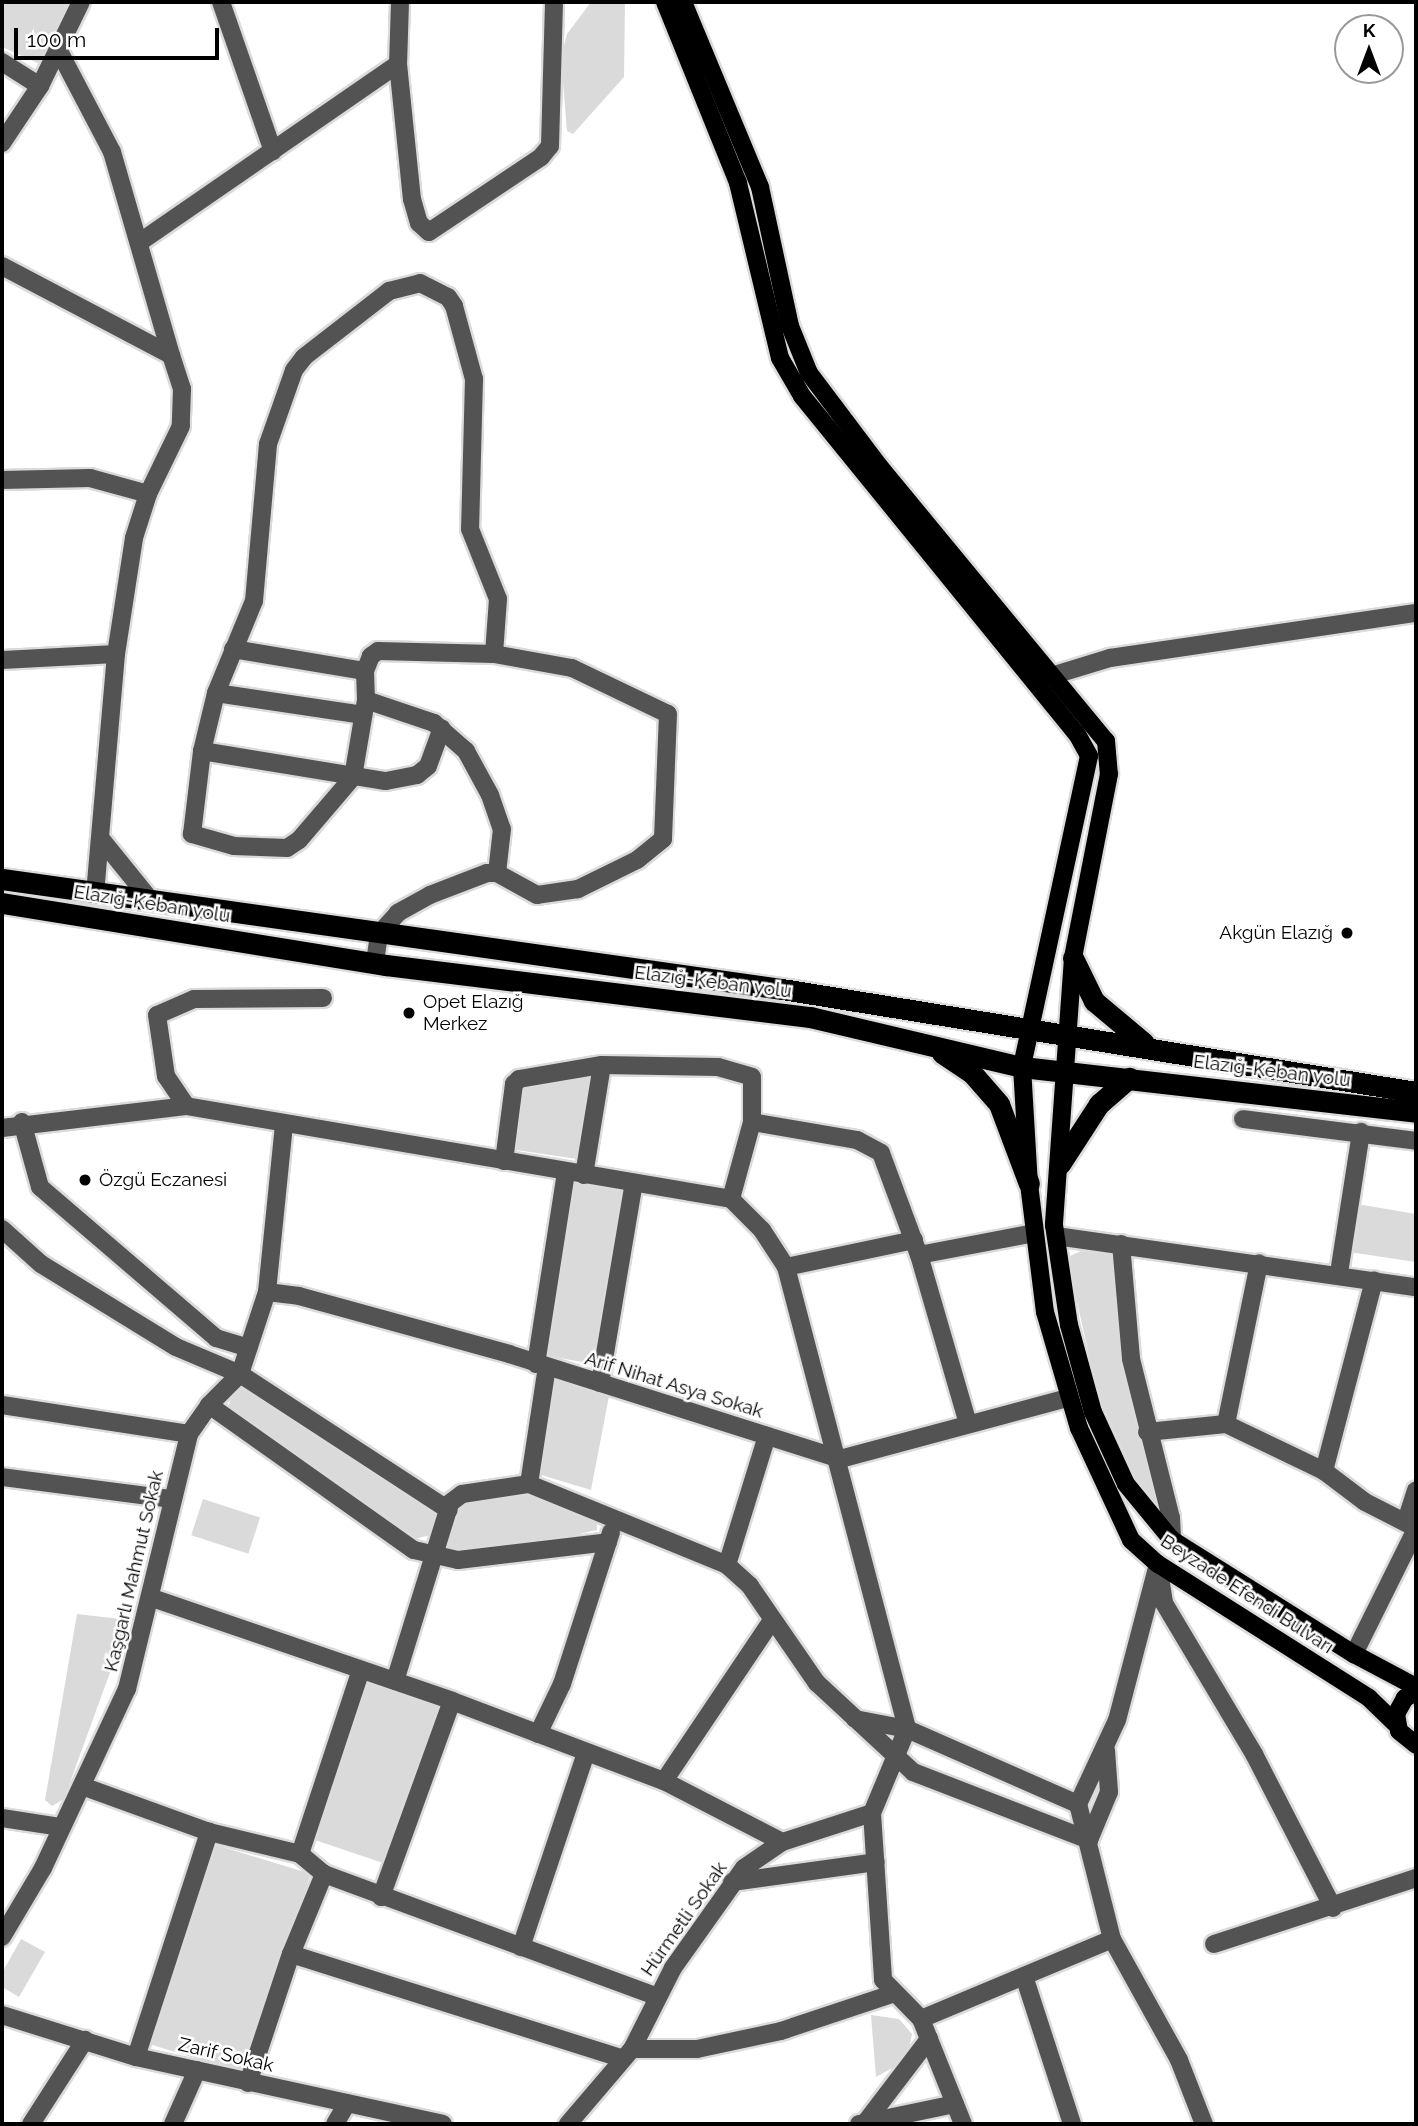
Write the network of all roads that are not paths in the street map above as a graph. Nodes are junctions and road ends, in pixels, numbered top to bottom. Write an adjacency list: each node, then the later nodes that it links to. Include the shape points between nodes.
1 (81, 2): 7 (street)
2 (221, 2): 12 (street)
3 (400, 2): 9 (street)
4 (554, 2): 9 (street, via 550,146 541,158 429,232 419,223 412,199)
5 (665, 2): 40 (main road, Beyzade Efendi Bulvarı, via 738,183 780,358 802,396 1077,734 1089,755)
6 (683, 2): 24 (main road, Beyzade Efendi Bulvarı, via 760,187 790,326 809,373)
7 (59, 51): 10 (street); 13 (street, via 103,132)
8 (2, 62): 10 (street)
9 (397, 64): 12 (street)
10 (40, 86): 11 (street)
11 (2, 143)
12 (273, 151): 13 (street)
13 (140, 242): 15 (street)
14 (2, 266): 15 (street)
15 (171, 355): 17 (street, via 182,389 181,426)
16 (2, 480): 17 (street, via 90,478)
17 (148, 494): 21 (street, via 134,538)
18 (1416, 613): 24 (street, via 1120,657)
19 (233, 649): 20 (street, via 258,583 270,434 294,370 304,356 389,291 411,282 448,297 458,316 474,379 470,529 498,599); 23 (street); 25 (street)
20 (494, 653): 23 (street, via 378,651); 31 (street, via 572,668 668,715 663,838 652,850 578,889 555,894 537,895)
21 (116, 654): 22 (street); 30 (street)
22 (2, 660)
23 (365, 671): 26 (street)
24 (1051, 676): 37 (main road, Beyzade Efendi Bulvarı, via 1099,732 1109,752 1106,793)
25 (216, 693): 26 (street); 28 (street)
26 (364, 707): 27 (street); 29 (street)
27 (442, 728): 29 (street, via 428,766 417,775 386,781); 31 (street, via 466,751 496,808 503,838)
28 (202, 751): 29 (street); 29 (street, via 191,826 192,834 208,842 288,848)
29 (353, 777)
30 (101, 839): 33 (street); 34 (street)
31 (497, 873): 36 (street, via 479,875 413,903)
32 (2, 879): 33 (highway, Elazığ-Keban yolu)
33 (95, 893): 34 (highway, Elazığ-Keban yolu)
34 (152, 902): 36 (highway, Elazığ-Keban yolu)
35 (2, 903): 38 (highway, Elazığ-Keban yolu)
36 (379, 934): 38 (street); 40 (highway, Elazığ-Keban yolu)
37 (1073, 958): 41 (main road, Beyzade Efendi Bulvarı); 43 (highway, via 1087,993 1103,1013)
38 (375, 964): 42 (highway, Elazığ-Keban yolu, via 810,1017)
39 (323, 998): 49 (street, via 194,999 157,1015 166,1076)
40 (1031, 1027): 41 (highway, Elazığ-Keban yolu); 45 (main road, Beyzade Efendi Bulvarı)
41 (1070, 1034): 43 (highway, Elazığ-Keban yolu); 46 (main road, Beyzade Efendi Bulvarı)
42 (928, 1045): 45 (highway, Elazığ-Keban yolu); 62 (highway, via 972,1073 999,1104)
43 (1148, 1047): 48 (highway, Elazığ-Keban yolu)
44 (602, 1065): 53 (street, via 718,1067 748,1073 754,1083); 58 (street, via 519,1079 514,1084); 60 (street)
45 (1022, 1067): 46 (highway, Elazığ-Keban yolu); 62 (main road, Beyzade Efendi Bulvarı)
46 (1065, 1072): 47 (highway, Elazığ-Keban yolu); 59 (main road, Beyzade Efendi Bulvarı)
47 (1129, 1078): 50 (highway, Elazığ-Keban yolu); 59 (highway, via 1099,1104)
48 (1416, 1092)
49 (186, 1106): 52 (street); 54 (street)
50 (1416, 1112)
51 (1243, 1118): 56 (street)
52 (22, 1122): 55 (street); 75 (street, via 40,1187 216,1338)
53 (752, 1122): 63 (street); 68 (street, via 870,1144 887,1163)
54 (284, 1124): 58 (street); 74 (street, Kaşgarlı Mahmut Sokak)
55 (2, 1128)
56 (1361, 1132): 57 (street); 71 (street)
57 (1416, 1141)
58 (504, 1161): 60 (street)
59 (1060, 1164): 66 (main road, Beyzade Efendi Bulvarı)
60 (575, 1173): 61 (street); 76 (street)
61 (634, 1183): 63 (street); 78 (street)
62 (1029, 1184): 65 (main road, Beyzade Efendi Bulvarı)
63 (732, 1199): 70 (street, via 762,1230)
64 (2, 1229): 77 (street, via 41,1264 176,1347)
65 (1034, 1233): 68 (street); 79 (main road, Beyzade Efendi Bulvarı, via 1045,1312)
66 (1056, 1236): 67 (street); 96 (main road, Beyzade Efendi Bulvarı, via 1069,1325 1093,1412 1126,1484)
67 (1121, 1244): 69 (street); 84 (street, via 1131,1359)
68 (916, 1248): 70 (street); 82 (street)
69 (1259, 1263): 71 (street); 83 (street)
70 (786, 1267): 87 (street)
71 (1339, 1273): 72 (street)
72 (1374, 1280): 73 (street); 88 (street)
73 (1416, 1287)
74 (267, 1292): 75 (street, Kaşgarlı Mahmut Sokak); 76 (street, Arif Nihat Asya Sokak, via 299,1296)
75 (248, 1348): 77 (street, Kaşgarlı Mahmut Sokak)
76 (542, 1365): 78 (street, Arif Nihat Asya Sokak); 90 (street)
77 (240, 1374): 81 (street, Kaşgarlı Mahmut Sokak); 93 (street)
78 (600, 1383): 86 (street, Arif Nihat Asya Sokak)
79 (1068, 1398): 82 (street); 99 (main road, Beyzade Efendi Bulvarı, via 1131,1540)
80 (2, 1405): 85 (street)
81 (209, 1405): 85 (street, Kaşgarlı Mahmut Sokak); 98 (street, via 414,1550)
82 (968, 1424): 87 (street)
83 (1226, 1424): 84 (street); 88 (street)
84 (1147, 1432): 96 (street, via 1171,1518)
85 (189, 1434): 92 (street, Kaşgarlı Mahmut Sokak)
86 (767, 1436): 87 (street, Arif Nihat Asya Sokak); 100 (street)
87 (840, 1459): 111 (street)
88 (1324, 1471): 95 (street, via 1365,1502)
89 (2, 1477): 92 (street)
90 (529, 1483): 93 (street, via 462,1494); 94 (street)
91 (1416, 1491): 95 (street)
92 (171, 1499): 101 (street, Kaşgarlı Mahmut Sokak)
93 (449, 1510): 98 (street)
94 (615, 1519): 97 (street); 100 (street)
95 (1413, 1526): 104 (street)
96 (1172, 1540): 104 (main road, Beyzade Efendi Bulvarı)
97 (608, 1542): 98 (street, via 458,1560); 112 (street, via 562,1684)
98 (434, 1554): 106 (street)
99 (1158, 1564): 102 (street); 110 (main road, Beyzade Efendi Bulvarı, via 1369,1698)
100 (727, 1565): 103 (street, via 750,1586)
101 (152, 1598): 105 (street); 118 (street, Kaşgarlı Mahmut Sokak, via 127,1689)
102 (1156, 1604): 114 (street); 132 (street, via 1254,1754)
103 (771, 1622): 109 (street, via 817,1684); 117 (street)
104 (1354, 1654): 107 (main road, Beyzade Efendi Bulvarı)
105 (361, 1670): 106 (street); 126 (street)
106 (395, 1681): 108 (street)
107 (1416, 1690): 110 (main road, via 1399,1705)
108 (452, 1701): 112 (street); 131 (street)
109 (855, 1719): 111 (street); 116 (street)
110 (1396, 1724): 113 (main road, Beyzade Efendi Bulvarı, via 1403,1737)
111 (907, 1729): 116 (street); 119 (street)
112 (538, 1734): 115 (street)
113 (1416, 1746)
114 (1105, 1747): 119 (street); 124 (street, via 1110,1792)
115 (586, 1753): 117 (street); 136 (street)
116 (896, 1756): 120 (street); 124 (street, via 913,1772)
117 (664, 1780): 125 (street)
118 (82, 1786): 122 (street, Kaşgarlı Mahmut Sokak); 123 (street)
119 (1078, 1804): 124 (street)
120 (872, 1813): 125 (street, Hürmetli Sokak); 127 (street)
121 (2, 1818): 122 (street)
122 (61, 1828): 133 (street, Kaşgarlı Mahmut Sokak)
123 (209, 1832): 126 (street); 146 (street)
124 (1089, 1840): 134 (street)
125 (782, 1842): 130 (street, Hürmetli Sokak)
126 (300, 1854): 128 (street)
127 (877, 1862): 130 (street); 139 (street, via 883,1980)
128 (324, 1874): 131 (street); 137 (street)
129 (1416, 1878): 132 (street)
130 (732, 1882): 140 (street, Hürmetli Sokak)
131 (381, 1897): 136 (street)
132 (1333, 1908): 135 (street)
133 (2, 1937)
134 (1112, 1938): 138 (street); 159 (street, via 1138,1993 1179,2060)
135 (1214, 1944)
136 (521, 1947): 140 (street)
137 (291, 1954): 145 (street); 148 (street)
138 (1024, 1976): 142 (street); 158 (street)
139 (892, 1994): 142 (street); 145 (street, via 781,2031 697,2049)
140 (656, 1996): 145 (street, Hürmetli Sokak)
141 (2, 2015): 144 (street, Zarif Sokak)
142 (921, 2019): 143 (street)
143 (929, 2039): 150 (street); 151 (street)
144 (85, 2040): 146 (street, Zarif Sokak); 152 (street)
145 (626, 2054): 156 (street, Hürmetli Sokak)
146 (136, 2057): 147 (street, Zarif Sokak)
147 (197, 2070): 148 (street, Zarif Sokak); 153 (street)
148 (248, 2082): 149 (street, Zarif Sokak)
149 (347, 2103): 154 (street); 155 (street, Zarif Sokak)
150 (955, 2105): 151 (street); 157 (street)
151 (861, 2123)
152 (31, 2124)
153 (173, 2124)
154 (335, 2124)
155 (443, 2124)
156 (568, 2124)
157 (963, 2124)
158 (1072, 2124)
159 (1204, 2124)

